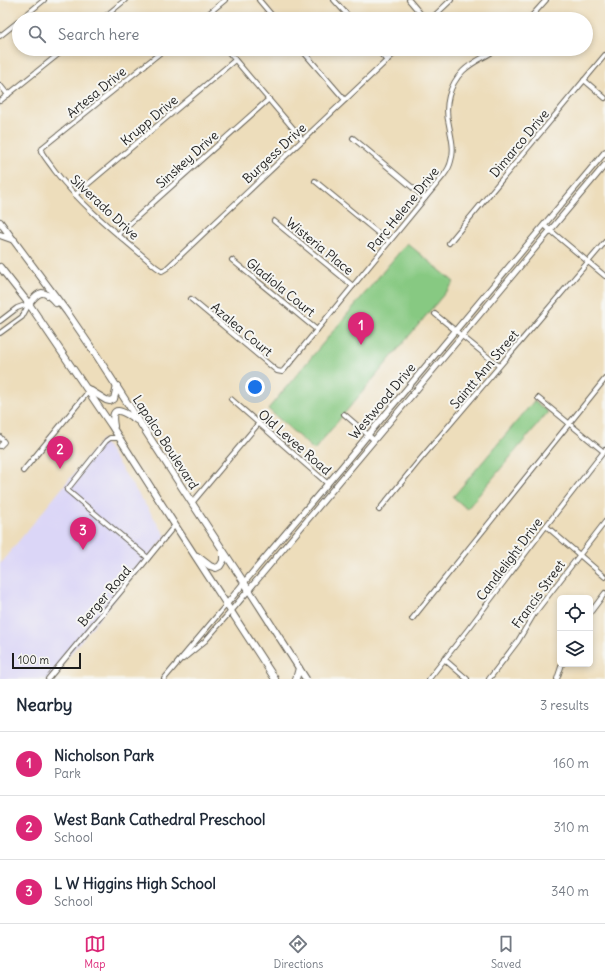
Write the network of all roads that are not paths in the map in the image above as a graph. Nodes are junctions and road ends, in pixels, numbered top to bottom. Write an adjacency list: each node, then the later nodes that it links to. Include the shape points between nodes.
1 (44, 0): 9 (street)
2 (125, 0): 10 (street)
3 (225, 0): 11 (street)
4 (259, 0): 12 (street)
5 (334, 0): 13 (street)
6 (409, 0): 14 (street)
7 (451, 0): 15 (street)
8 (546, 0): 16 (street)
9 (30, 12)
10 (110, 12)
11 (210, 12)
12 (269, 12)
13 (344, 12)
14 (419, 12)
15 (438, 12)
16 (535, 12)
17 (12, 26): 18 (street)
18 (0, 36)
19 (56, 56): 31 (street)
20 (156, 56): 38 (street, Artesa Drive)
21 (232, 56): 27 (street)
22 (307, 56): 34 (street)
23 (383, 56): 28 (street)
24 (392, 56): 28 (street, Burgess Drive)
25 (484, 56): 43 (street, Parc Helene Drive, via 469,65 454,83 447,107 453,146 451,162)
26 (605, 56): 29 (street, Dimarco Drive)
27 (235, 60): 33 (street); 42 (street, Krupp Drive)
28 (387, 61): 34 (street, Burgess Drive)
29 (584, 80): 32 (street); 53 (street, Dimarco Drive)
30 (0, 85): 31 (street)
31 (8, 95): 35 (street)
32 (605, 98)
33 (269, 100): 37 (street); 48 (street, Sinskey Drive)
34 (345, 100): 37 (street, Burgess Drive)
35 (0, 101)
36 (353, 138): 43 (street)
37 (303, 140): 57 (street, Burgess Drive)
38 (41, 151): 42 (street, Silverado Drive)
39 (605, 152): 46 (street, Westwood Drive)
40 (605, 165): 47 (street, Westwood Drive)
41 (315, 181): 51 (street)
42 (75, 195): 48 (street, Silverado Drive)
43 (425, 198): 51 (street, Parc Helene Drive)
44 (274, 221): 59 (street, Wisteria Place)
45 (0, 222): 50 (main road, Lapalco Boulevard)
46 (544, 225): 47 (street); 66 (street, Westwood Drive)
47 (550, 230): 55 (street); 68 (street, Westwood Drive)
48 (118, 234): 57 (street, Silverado Drive)
49 (0, 235): 50 (main road)
50 (14, 240): 64 (main road, Lapalco Boulevard)
51 (389, 242): 59 (street, Parc Helene Drive)
52 (605, 242): 55 (street, Saintt Ann Street)
53 (449, 243)
54 (232, 260): 65 (street, Gladiola Court)
55 (588, 262): 58 (street); 69 (street, Saintt Ann Street)
56 (0, 267): 61 (main road)
57 (162, 271)
58 (605, 276)
59 (353, 286): 65 (street, Parc Helene Drive)
60 (191, 299): 70 (street, Azalea Court, via 277,371)
61 (29, 304): 63 (street, via 16,308); 64 (main road, via 37,294 48,295); 67 (street, via 22,317); 73 (main road)
62 (435, 314): 66 (street)
63 (0, 320)
64 (77, 327): 72 (main road, Lapalco Boulevard)
65 (317, 330): 70 (street, Parc Helene Drive)
66 (456, 330): 68 (street); 81 (street, Westwood Drive)
67 (0, 333)
68 (462, 335): 69 (street); 84 (street, Westwood Drive)
69 (499, 366): 90 (street, Saintt Ann Street)
70 (282, 372)
71 (605, 379): 79 (street)
72 (117, 386): 73 (main road, via 114,398 110,401); 77 (main road, Lapalco Boulevard)
73 (87, 390): 80 (main road); 87 (street)
74 (538, 398): 79 (street)
75 (231, 399): 78 (street, Old Levee Road)
76 (344, 414): 81 (street)
77 (141, 423): 80 (main road, via 119,411 113,414); 89 (main road, Lapalco Boulevard)
78 (258, 423): 88 (street, Old Levee Road); 89 (street)
79 (569, 424): 86 (street); 105 (street)
80 (114, 429): 83 (main road)
81 (368, 435): 84 (street); 88 (street, Westwood Drive)
82 (0, 437): 85 (street, via 4,442)
83 (120, 438): 92 (main road); 97 (street, via 110,438 106,441 67,490)
84 (374, 440): 100 (street, Westwood Drive)
85 (0, 446)
86 (604, 451): 93 (street, Candlelight Drive)
87 (23, 471)
88 (328, 484): 99 (street, Westwood Drive)
89 (192, 503): 94 (main road, Lapalco Boulevard)
90 (379, 510)
91 (605, 522): 96 (street, Francis Street)
92 (175, 525): 95 (main road); 97 (street, Berger Road)
93 (546, 526): 96 (street); 106 (street, Candlelight Drive)
94 (223, 551): 95 (main road, via 223,561 216,568); 99 (main road, Lapalco Boulevard)
95 (194, 554): 102 (main road)
96 (580, 555): 98 (street); 117 (street, Francis Street, via 534,614)
97 (148, 558): 111 (street, Berger Road)
98 (605, 577)
99 (244, 583): 100 (main road, Lapalco Boulevard); 102 (street, Westwood Drive)
100 (249, 590): 104 (street, Westwood Drive); 109 (main road, Lapalco Boulevard)
101 (605, 593): 103 (street)
102 (226, 605): 104 (main road); 107 (street, Westwood Drive)
103 (593, 609)
104 (231, 611): 107 (street, Westwood Drive, via 205,642); 110 (main road)
105 (412, 619)
106 (444, 659): 115 (street, Candlelight Drive); 116 (street)
107 (176, 664): 112 (street, Westwood Drive)
108 (561, 667): 118 (street)
109 (299, 668): 113 (main road); 114 (main road, Lapalco Boulevard)
110 (276, 678)
111 (48, 679)
112 (164, 679)
113 (296, 679)
114 (306, 679)
115 (429, 679)
116 (467, 679)
117 (489, 679)
118 (556, 679)

